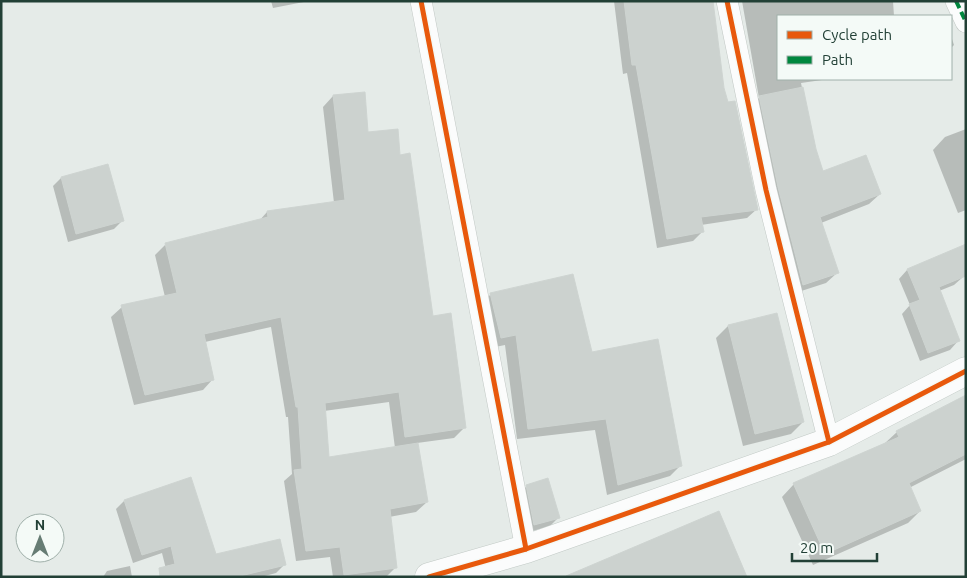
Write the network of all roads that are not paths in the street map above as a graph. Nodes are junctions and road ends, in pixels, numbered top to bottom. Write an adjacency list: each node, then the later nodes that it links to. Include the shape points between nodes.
1 (421, 1): 7 (street)
2 (727, 1): 6 (street, via 766,190)
3 (956, 1): 4 (street)
4 (966, 22)
5 (966, 370): 6 (street)
6 (829, 442): 7 (street)
7 (526, 549): 8 (street)
8 (429, 577)

